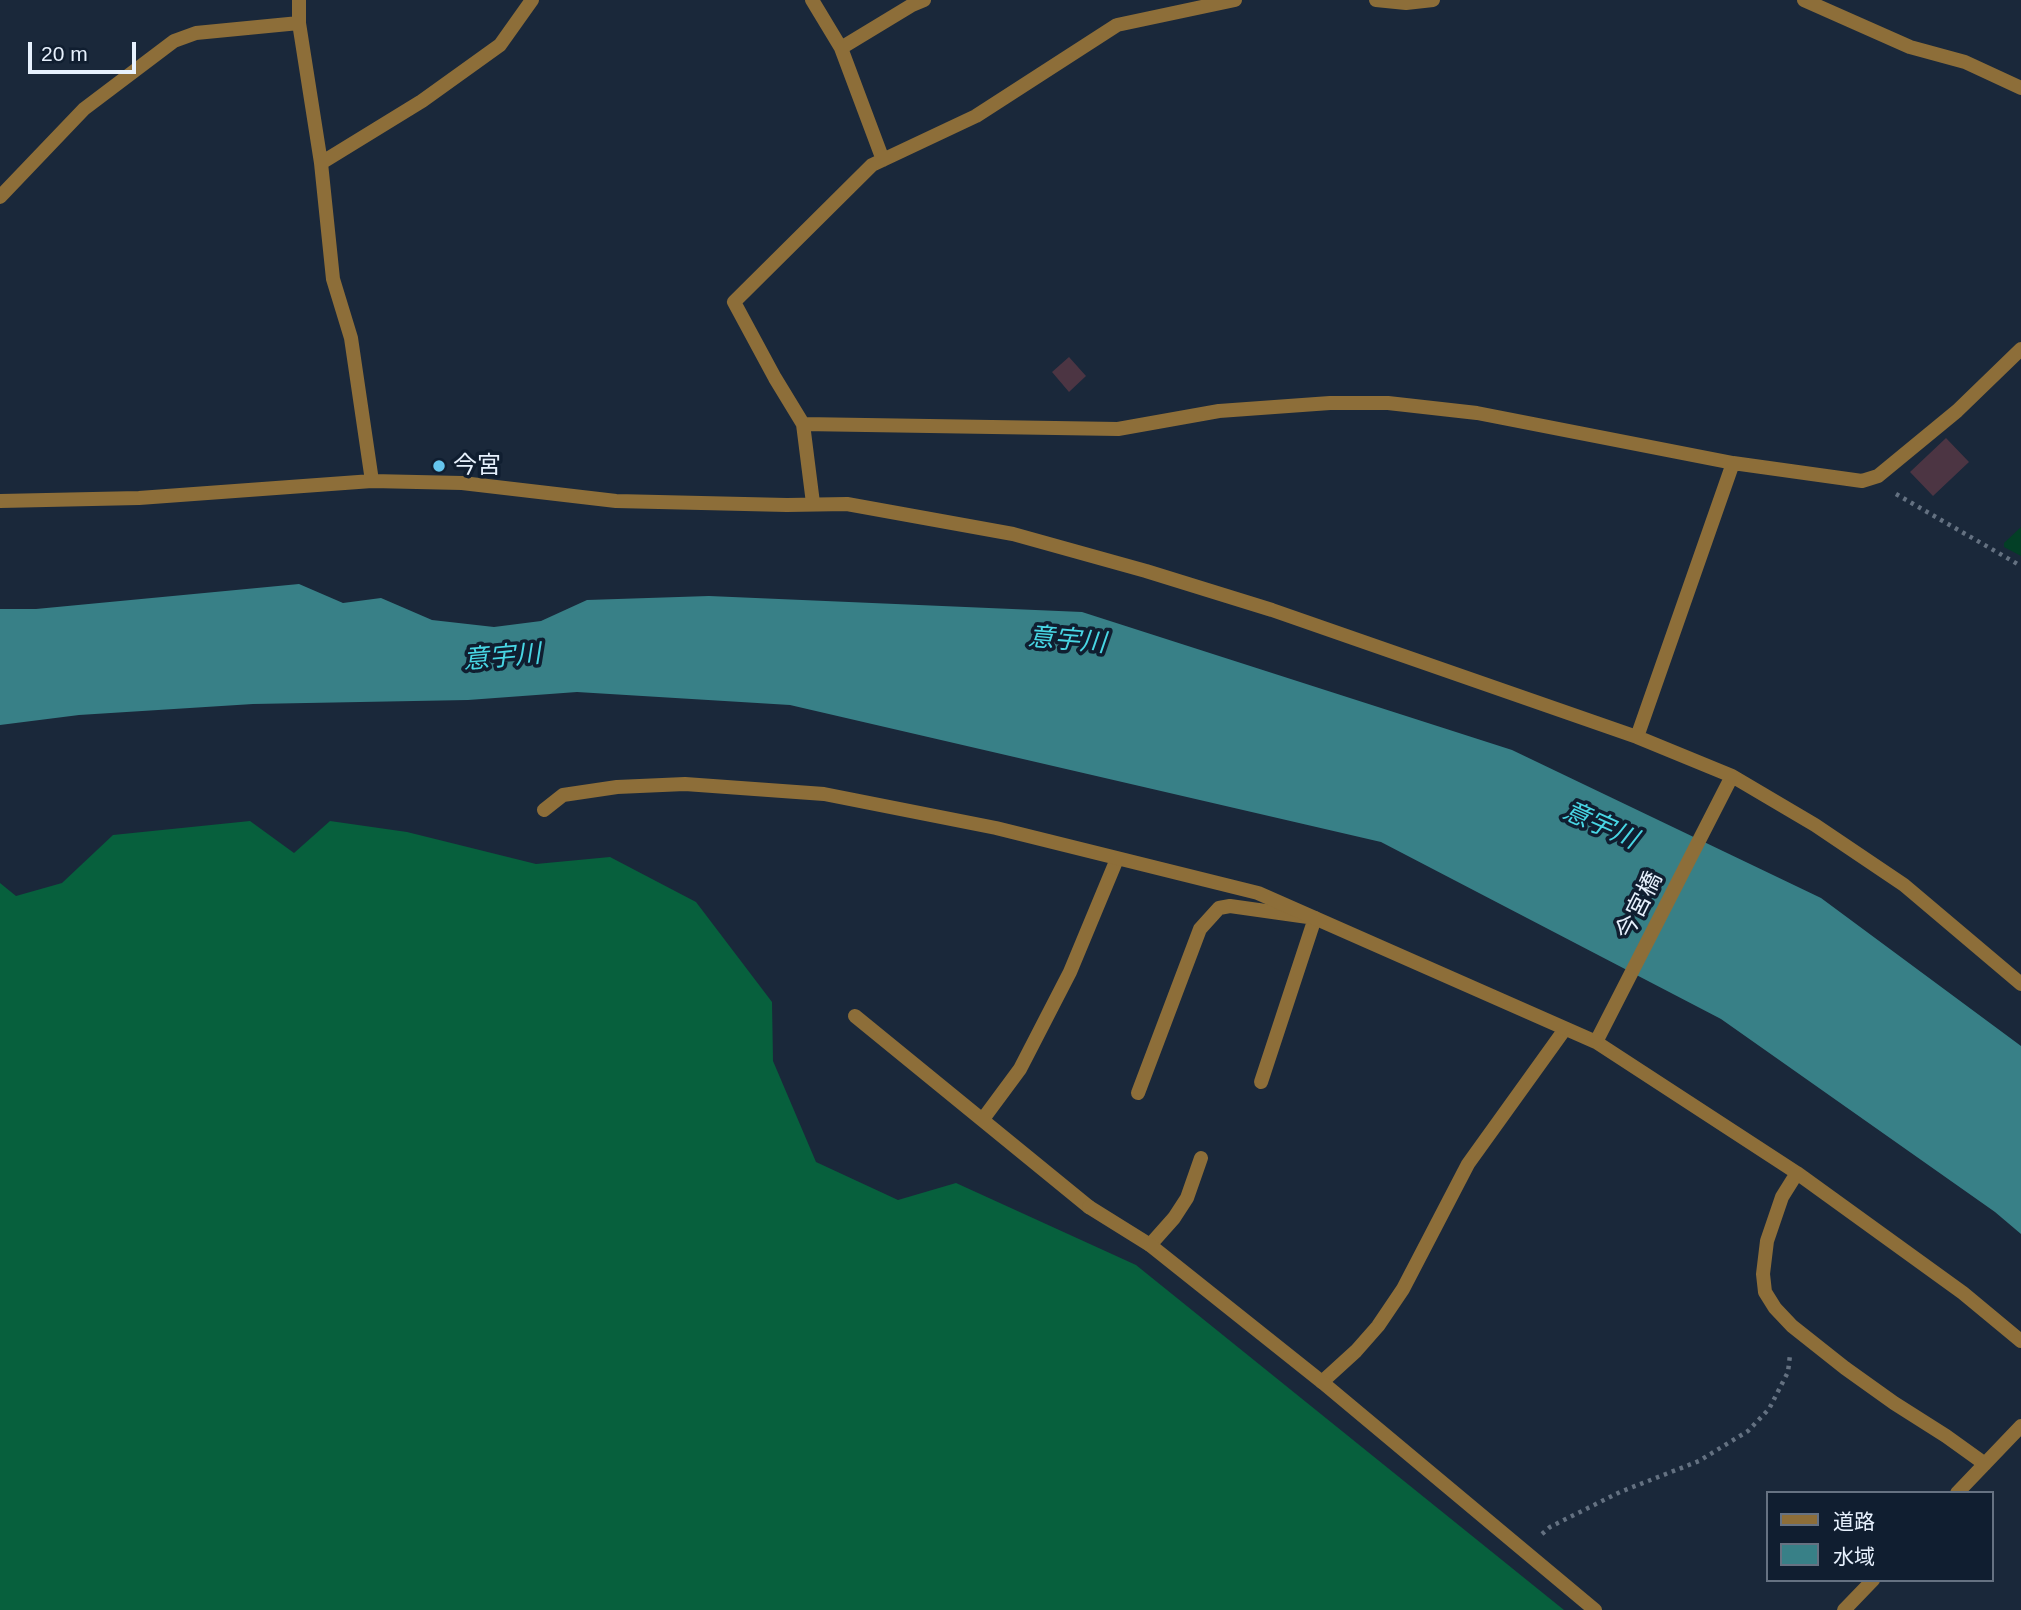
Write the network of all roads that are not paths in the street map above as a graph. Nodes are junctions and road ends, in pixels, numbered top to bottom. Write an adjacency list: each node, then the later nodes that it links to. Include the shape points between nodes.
1 (299, 0): 9 (street)
2 (532, 0): 13 (street, via 500,44 422,101)
3 (813, 0): 10 (street)
4 (924, 0): 10 (street)
5 (1235, 0): 12 (street, via 1117,25 976,116)
6 (1376, 0): 7 (street)
7 (1433, 0)
8 (1804, 0): 11 (street, via 1910,47 1965,62)
9 (299, 23): 13 (street); 14 (street, via 196,33 174,41 84,109)
10 (841, 48): 12 (street)
11 (2021, 88)
12 (883, 160): 16 (street, via 872,165 734,302)
13 (321, 163): 18 (street, via 333,279 351,338)
14 (0, 197)
15 (2021, 349): 17 (street, via 1957,411 1878,476 1863,481)
16 (803, 424): 17 (street, via 1118,429 1219,411 1388,403 1477,413); 20 (street)
17 (1733, 463): 21 (street)
18 (372, 481): 19 (street, via 139,498); 20 (street, via 462,483 616,501)
19 (0, 501)
20 (813, 503): 21 (street, via 859,505 1013,534 1146,571)
21 (1637, 737): 22 (street)
22 (1732, 776): 26 (street, via 1904,885); 29 (street, 今宮橋)
23 (544, 810): 24 (street, via 563,794 617,787 685,784 824,794 996,828)
24 (1117, 859): 25 (street, via 1258,892); 32 (street, via 1020,1069)
25 (1315, 918): 28 (street); 30 (street); 31 (street, via 1230,906 1210,916 1200,929)
26 (2021, 984)
27 (855, 1016): 32 (street)
28 (1565, 1029): 29 (street); 37 (street, via 1468,1164 1403,1289 1378,1326)
29 (1596, 1042): 34 (street)
30 (1261, 1082)
31 (1138, 1093)
32 (983, 1119): 35 (street, via 1089,1207)
33 (1201, 1158): 35 (street, via 1187,1198)
34 (1797, 1173): 36 (street, via 1963,1293); 39 (street, via 1782,1196 1768,1241 1763,1274 1765,1292 1775,1308 1845,1368)
35 (1150, 1245): 37 (street)
36 (2021, 1341)
37 (1322, 1382): 42 (street)
38 (2021, 1426): 39 (street)
39 (1985, 1464): 40 (street)
40 (1959, 1491)
41 (1871, 1582): 43 (street)
42 (1595, 1610)
43 (1844, 1610)

